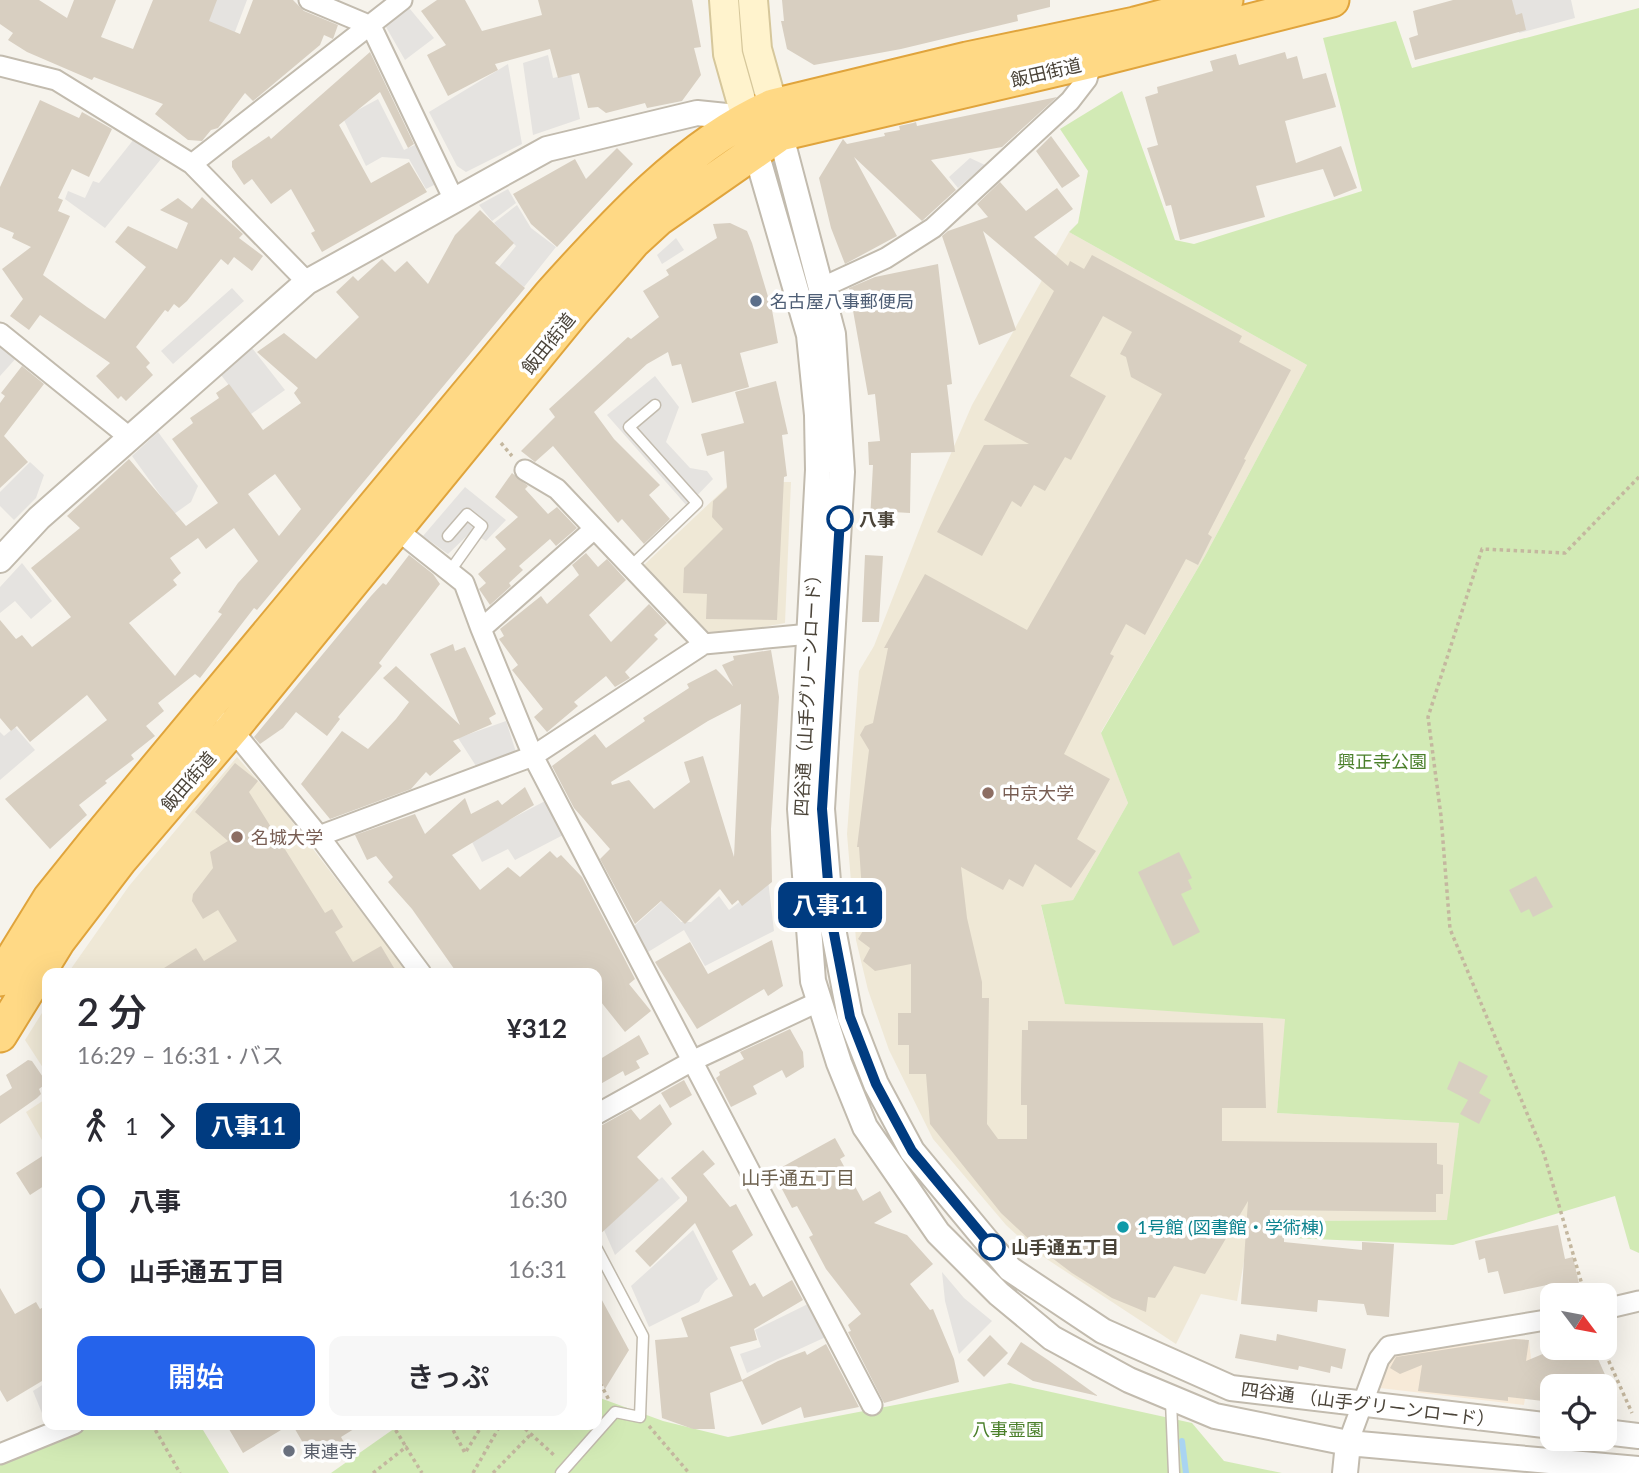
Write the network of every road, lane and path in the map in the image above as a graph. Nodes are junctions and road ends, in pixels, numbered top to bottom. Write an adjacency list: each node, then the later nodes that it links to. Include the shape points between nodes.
1 (309, 0): 7 (street)
2 (402, 0): 8 (street)
3 (724, 0): 11 (main road, via 728,54)
4 (752, 0): 11 (main road)
5 (1226, 0): 11 (highway, 飯田街道, via 967,59)
6 (1332, 0): 9 (highway, 飯田街道)
7 (338, 5): 8 (street)
8 (370, 26): 12 (street); 13 (street)
9 (1091, 61): 11 (highway, 飯田街道); 15 (street, via 1087,79 1070,101 933,228 886,258)
10 (0, 66): 12 (street, via 56,80)
11 (763, 127): 13 (street, via 697,113 547,149); 15 (street, 四谷通 （山手グリーンロード）); 22 (highway, 飯田街道, via 709,186 658,219 634,241); 29 (street, 四谷通（山手グリーンロード）, via 809,335 817,415); 31 (highway, 飯田街道, via 666,177 616,221 550,295)
12 (192, 164): 14 (street)
13 (455, 202): 14 (street)
14 (307, 282): 19 (street)
15 (821, 288): 48 (street, 四谷通 （山手グリーンロード）, via 833,334 842,472 822,809 831,918 850,1017 876,1084 912,1151 1010,1269 1103,1331 1231,1388)
16 (0, 333): 19 (street)
17 (655, 405): 26 (lane, via 629,427 697,503)
18 (495, 436): 20 (path)
19 (129, 437): 25 (street)
20 (526, 470): 23 (street, via 557,489)
21 (1639, 477): 41 (path, via 1565,553 1482,550 1427,717 1450,929 1544,1154)
22 (396, 529): 27 (street); 31 (highway, 飯田街道)
23 (593, 530): 26 (street); 28 (street)
24 (448, 536): 27 (lane, via 467,514 482,526)
25 (0, 560)
26 (630, 568): 30 (street)
27 (450, 572): 28 (street, via 464,583)
28 (481, 629): 32 (street)
29 (810, 634): 30 (street); 36 (street, 四谷通（山手グリーンロード）, via 800,809 813,981)
30 (704, 644): 32 (street)
31 (221, 718): 33 (street); 35 (highway, 飯田街道, via 50,898); 37 (highway, 飯田街道, via 65,931)
32 (533, 757): 33 (street); 38 (street)
33 (319, 836): 34 (street)
34 (417, 968)
35 (0, 979)
36 (820, 1001): 38 (street); 47 (street, 四谷通（山手グリーンロード）, via 865,1127 938,1233 999,1294 1052,1338)
37 (0, 1035)
38 (694, 1060): 39 (street); 49 (street)
39 (602, 1111)
40 (602, 1258): 51 (lane, via 643,1336)
41 (1582, 1283)
42 (1639, 1301): 43 (street)
43 (1617, 1306)
44 (1540, 1321): 48 (street, via 1390,1346 1379,1359)
45 (1608, 1360): 54 (path)
46 (602, 1387): 50 (path)
47 (1171, 1397): 65 (street, 四谷通（山手グリーンロード）, via 1215,1416); 77 (lane)
48 (1364, 1404): 52 (street, 四谷通 （山手グリーンロード）); 65 (street)
49 (872, 1405)
50 (615, 1412): 51 (lane); 53 (lane)
51 (640, 1417): 76 (path)
52 (1540, 1425)
53 (602, 1427)
54 (1637, 1427): 63 (street)
55 (59, 1430): 67 (street)
56 (155, 1430): 71 (path)
57 (396, 1430): 66 (path)
58 (453, 1430): 59 (path, via 465,1453)
59 (478, 1430)
60 (498, 1430): 70 (path)
61 (527, 1430): 64 (path)
62 (599, 1430): 69 (lane)
63 (1617, 1430)
64 (531, 1434): 69 (path); 75 (path)
65 (1348, 1443): 68 (street, 四谷通（山手グリーンロード）); 78 (street)
66 (406, 1447): 72 (path); 73 (path)
67 (0, 1454)
68 (1639, 1469)
69 (564, 1470)
70 (479, 1471): 74 (path)
71 (180, 1473)
72 (373, 1473)
73 (422, 1473)
74 (473, 1473)
75 (493, 1473)
76 (689, 1473)
77 (1174, 1473)
78 (1345, 1473)

